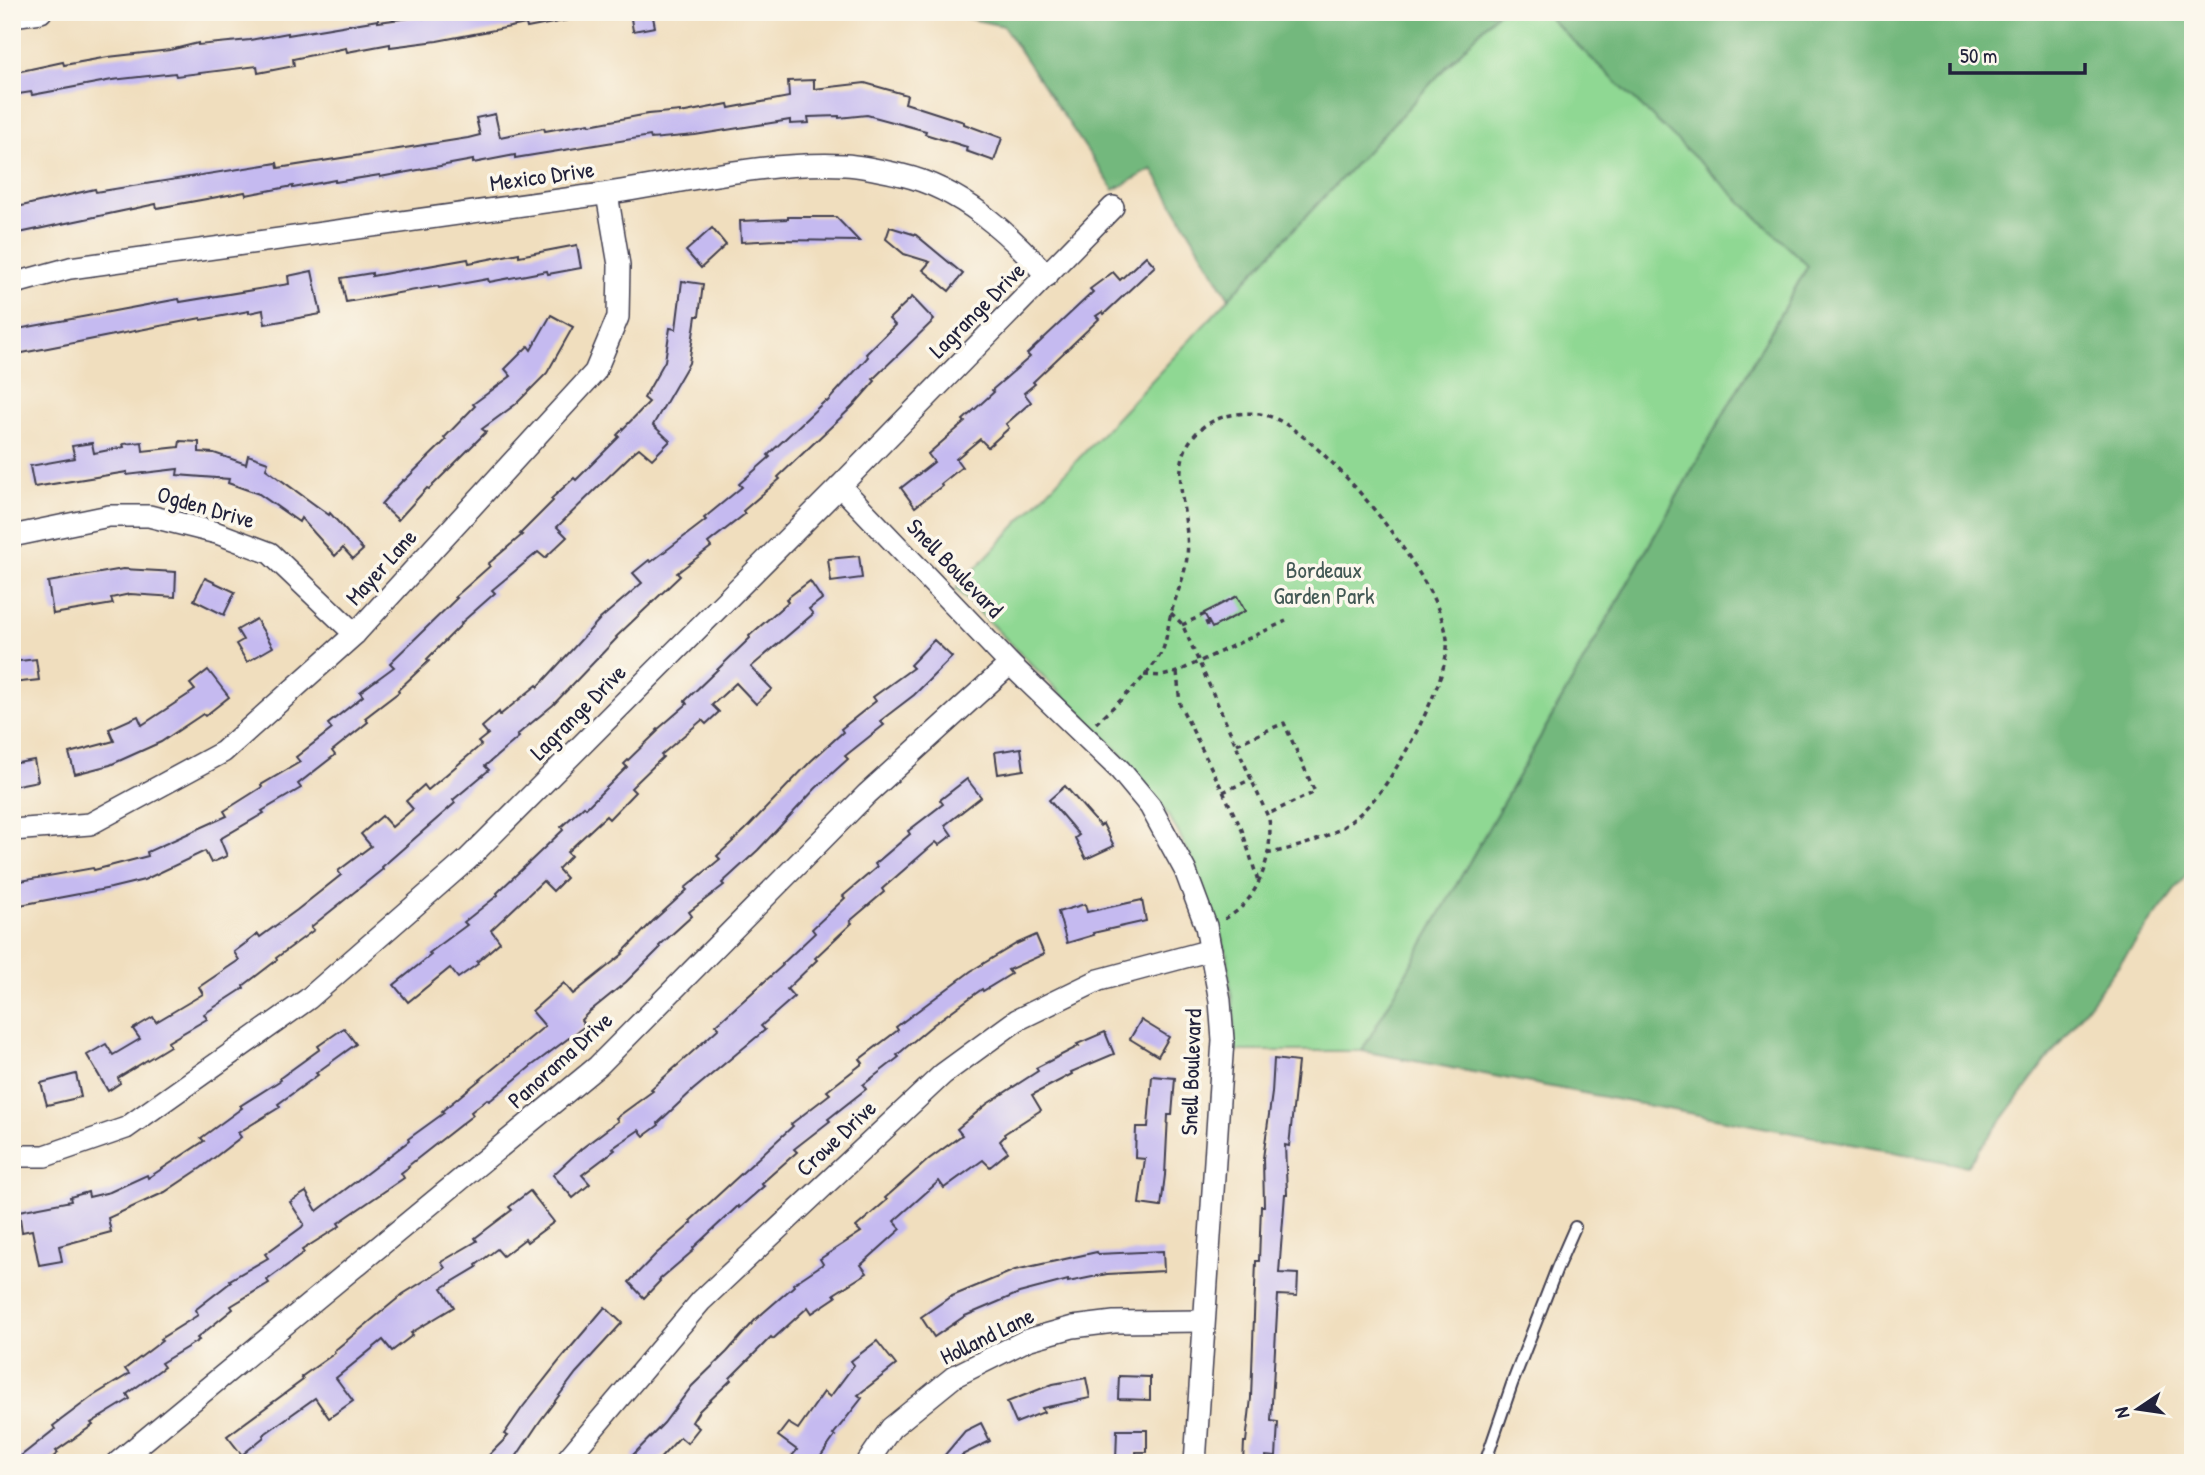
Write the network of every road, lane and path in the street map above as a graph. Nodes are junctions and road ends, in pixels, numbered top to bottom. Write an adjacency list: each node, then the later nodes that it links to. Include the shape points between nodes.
1 (41, 12): 2 (street)
2 (12, 16)
3 (607, 194): 5 (street, Mexico Drive, via 755,168 858,167 905,176 947,192 1016,242); 6 (street, Mexico Drive, via 84,266); 13 (street, Mayer Lane, via 618,265 618,317 595,372)
4 (1113, 207): 5 (street, Lagrange Drive)
5 (1047, 276): 7 (street, Lagrange Drive)
6 (12, 284)
7 (840, 486): 15 (street, Snell Boulevard); 28 (street, Lagrange Drive, via 468,859 308,999 127,1128 45,1156)
8 (12, 537): 13 (street, Ogden Drive, via 108,516 149,516 217,533 270,553)
9 (1171, 613): 11 (path); 17 (path, via 1163,648); 24 (path, via 1187,558 1180,479 1187,447 1211,422 1248,414 1267,416 1290,428 1348,480 1407,554 1445,627 1447,644 1440,676 1419,726 1379,793 1335,831)
10 (1286, 621): 14 (path)
11 (1182, 625): 12 (path, via 1203,615); 14 (path)
12 (1209, 628)
13 (355, 634): 23 (street, Mayer Lane, via 223,752 90,824)
14 (1199, 663): 16 (path); 19 (path)
15 (1010, 664): 18 (street, Snell Boulevard); 31 (street, Panorama Drive, via 867,794 598,1066)
16 (1177, 672): 17 (path); 21 (path, via 1180,705)
17 (1144, 675): 18 (path)
18 (1083, 735): 26 (street, Snell Boulevard, via 1150,806 1185,870)
19 (1236, 744): 20 (path); 22 (path, via 1284,723 1300,757 1315,792)
20 (1252, 779): 21 (path); 22 (path)
21 (1223, 792): 25 (path, via 1242,830)
22 (1268, 814): 24 (path)
23 (12, 830)
24 (1266, 854): 25 (path)
25 (1259, 884): 26 (path, via 1237,912)
26 (1206, 926): 27 (street, Snell Boulevard)
27 (1211, 950): 30 (street, Snell Boulevard, via 1223,1040); 32 (street, Crowe Drive, via 1099,980 1017,1020 943,1074 701,1301)
28 (12, 1156)
29 (1575, 1227): 35 (lane, via 1511,1384)
30 (1203, 1321): 33 (street, Holland Lane, via 1114,1322 1027,1340 955,1376 891,1428); 34 (street, Snell Boulevard)
31 (117, 1463)
32 (564, 1463)
33 (867, 1463)
34 (1195, 1463)
35 (1485, 1463)

